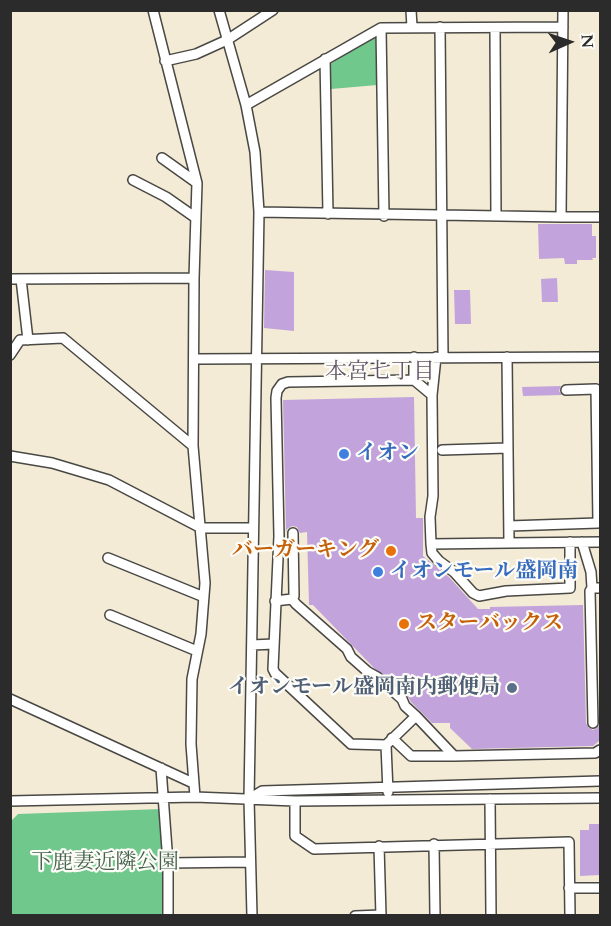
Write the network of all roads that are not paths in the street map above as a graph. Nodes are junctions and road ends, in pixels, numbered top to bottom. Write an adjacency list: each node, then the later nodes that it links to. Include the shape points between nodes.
1 (153, 10): 13 (street)
2 (219, 10): 11 (street)
3 (273, 10): 11 (street)
4 (411, 10): 6 (street)
5 (563, 10): 8 (street)
6 (411, 27): 7 (street); 9 (street)
7 (440, 27): 10 (street); 21 (street)
8 (562, 27): 10 (street); 23 (street)
9 (381, 28): 12 (street); 20 (street)
10 (495, 28): 22 (street)
11 (227, 40): 13 (street, via 196,54); 14 (street)
12 (325, 59): 14 (street); 19 (street)
13 (165, 61): 17 (street)
14 (246, 105): 18 (street, via 255,152)
15 (162, 158): 17 (street)
16 (133, 180): 25 (street)
17 (197, 183): 25 (street)
18 (259, 212): 19 (street); 35 (street)
19 (328, 214): 20 (street)
20 (384, 216): 21 (street)
21 (443, 216): 22 (street); 32 (street)
22 (496, 216): 23 (street)
23 (561, 217): 24 (street)
24 (600, 217)
25 (196, 218): 26 (street)
26 (194, 278): 28 (street); 36 (street)
27 (10, 279): 28 (street)
28 (21, 279): 29 (street)
29 (28, 340): 30 (street, via 21,340); 40 (street, via 63,338)
30 (10, 355)
31 (414, 357): 32 (street); 35 (street); 37 (street)
32 (440, 357): 33 (street); 39 (street)
33 (507, 357): 34 (street); 41 (street)
34 (600, 357)
35 (256, 358): 36 (street); 46 (street)
36 (195, 359): 40 (street)
37 (414, 380): 39 (street); 57 (street, via 288,382 277,391 279,536)
38 (566, 390): 44 (street, via 596,389 598,524)
39 (432, 395): 52 (street)
40 (193, 446): 45 (street)
41 (508, 448): 42 (street); 44 (street)
42 (442, 450)
43 (10, 456): 45 (street, via 52,463 109,480)
44 (508, 526): 51 (street)
45 (201, 528): 46 (street); 55 (street)
46 (254, 528): 59 (street)
47 (293, 533): 56 (street)
48 (570, 542): 49 (street); 51 (street); 52 (street, via 570,588 479,596 439,561)
49 (582, 542): 50 (street); 54 (street)
50 (600, 542)
51 (509, 543): 52 (street)
52 (431, 544)
53 (108, 558): 55 (street)
54 (596, 588): 64 (street, via 590,591 589,600)
55 (204, 597): 61 (street)
56 (292, 599): 57 (street); 63 (street)
57 (275, 601): 60 (street)
58 (110, 615): 61 (street)
59 (252, 645): 60 (street); 75 (street)
60 (274, 645): 65 (street, via 275,674 351,744)
61 (197, 651): 70 (street, via 190,744)
62 (10, 699): 68 (street)
63 (416, 716): 65 (street); 67 (street)
64 (593, 723)
65 (389, 741): 67 (street, via 411,756); 71 (street)
66 (600, 750): 67 (street)
67 (454, 756)
68 (162, 768): 70 (street); 73 (street)
69 (600, 781): 71 (street)
70 (193, 783): 72 (street)
71 (387, 788): 75 (street, via 262,791); 76 (street, via 389,793 440,792)
72 (195, 797): 73 (street); 75 (street)
73 (164, 798): 78 (street); 84 (street)
74 (600, 798): 77 (street)
75 (249, 799): 79 (street); 83 (street)
76 (464, 799): 77 (street); 79 (street)
77 (490, 799): 80 (street)
78 (10, 801)
79 (295, 801): 82 (street, via 295,836 314,849)
80 (490, 843): 81 (street); 85 (street, via 569,842); 92 (street)
81 (434, 844): 82 (street); 91 (street)
82 (379, 846): 90 (street)
83 (250, 862): 84 (street); 88 (street)
84 (168, 863): 87 (street)
85 (569, 888): 86 (street); 93 (street)
86 (600, 888)
87 (168, 915)
88 (252, 915)
89 (355, 915): 90 (street)
90 (381, 915)
91 (435, 915)
92 (491, 915)
93 (570, 915)

